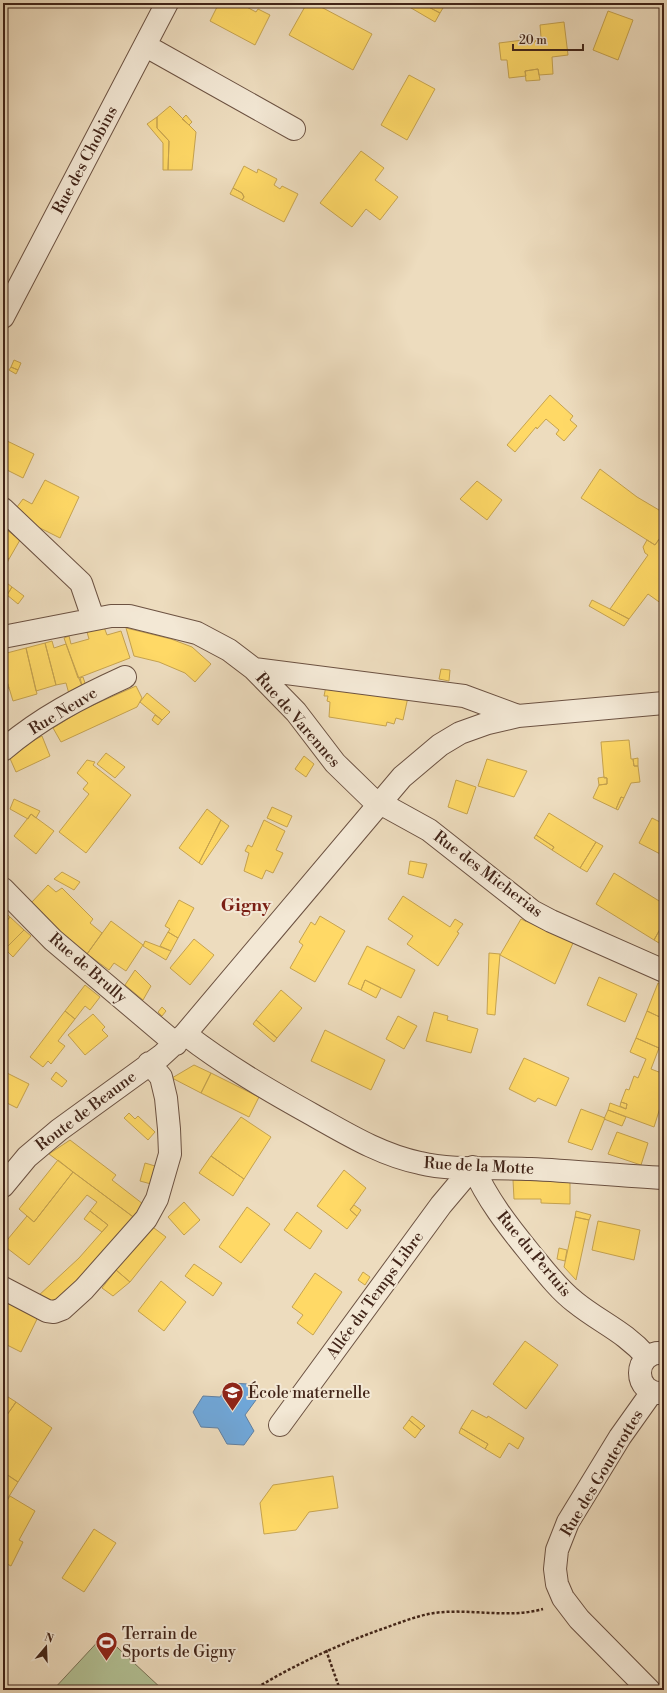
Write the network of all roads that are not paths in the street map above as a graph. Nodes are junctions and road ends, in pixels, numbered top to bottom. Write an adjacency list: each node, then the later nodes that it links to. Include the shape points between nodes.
1 (167, 3): 2 (street, Rue des Chobins)
2 (146, 46): 3 (street); 4 (street, Rue des Chobins)
3 (294, 129)
4 (3, 317)
5 (3, 509): 6 (street, via 81,583)
6 (93, 618): 7 (street, Rue de Varennes); 8 (street, Rue de Varennes, via 129,616 197,633 229,650)
7 (3, 637)
8 (254, 669): 11 (street, via 464,696); 13 (street, Rue de Varennes, via 296,712 335,763 371,798)
9 (125, 677): 12 (street, Rue Neuve, via 42,720)
10 (664, 703): 11 (street, Route de Beaune)
11 (518, 716): 13 (street, Route de Beaune, via 460,733 440,745 402,777)
12 (3, 750)
13 (380, 803): 15 (street, Rue des Micherias, via 430,830 532,911); 16 (street, Route de Beaune)
14 (3, 889): 16 (street, Rue de Brully, via 53,940)
15 (664, 971)
16 (180, 1039): 17 (street, Route de Beaune); 18 (street, Rue de la Motte, via 368,1146 420,1164)
17 (149, 1063): 20 (street, Route de Beaune, via 32,1152); 21 (street, via 161,1077 166,1098 170,1154 157,1199 146,1219 84,1289 62,1309 47,1311)
18 (473, 1167): 19 (street, Rue de la Motte); 22 (street, Rue du Pertuis, via 482,1188 501,1216 556,1284 574,1302); 24 (street, Allée du Temps Libre, via 441,1205)
19 (664, 1178)
20 (3, 1186)
21 (3, 1288)
22 (656, 1355): 23 (street, via 641,1367 640,1373 643,1384)
23 (658, 1392): 25 (street, Rue des Gouterottes, via 620,1436 568,1522 557,1550 555,1569 557,1584 563,1598 579,1619)
24 (280, 1425)
25 (648, 1690)

